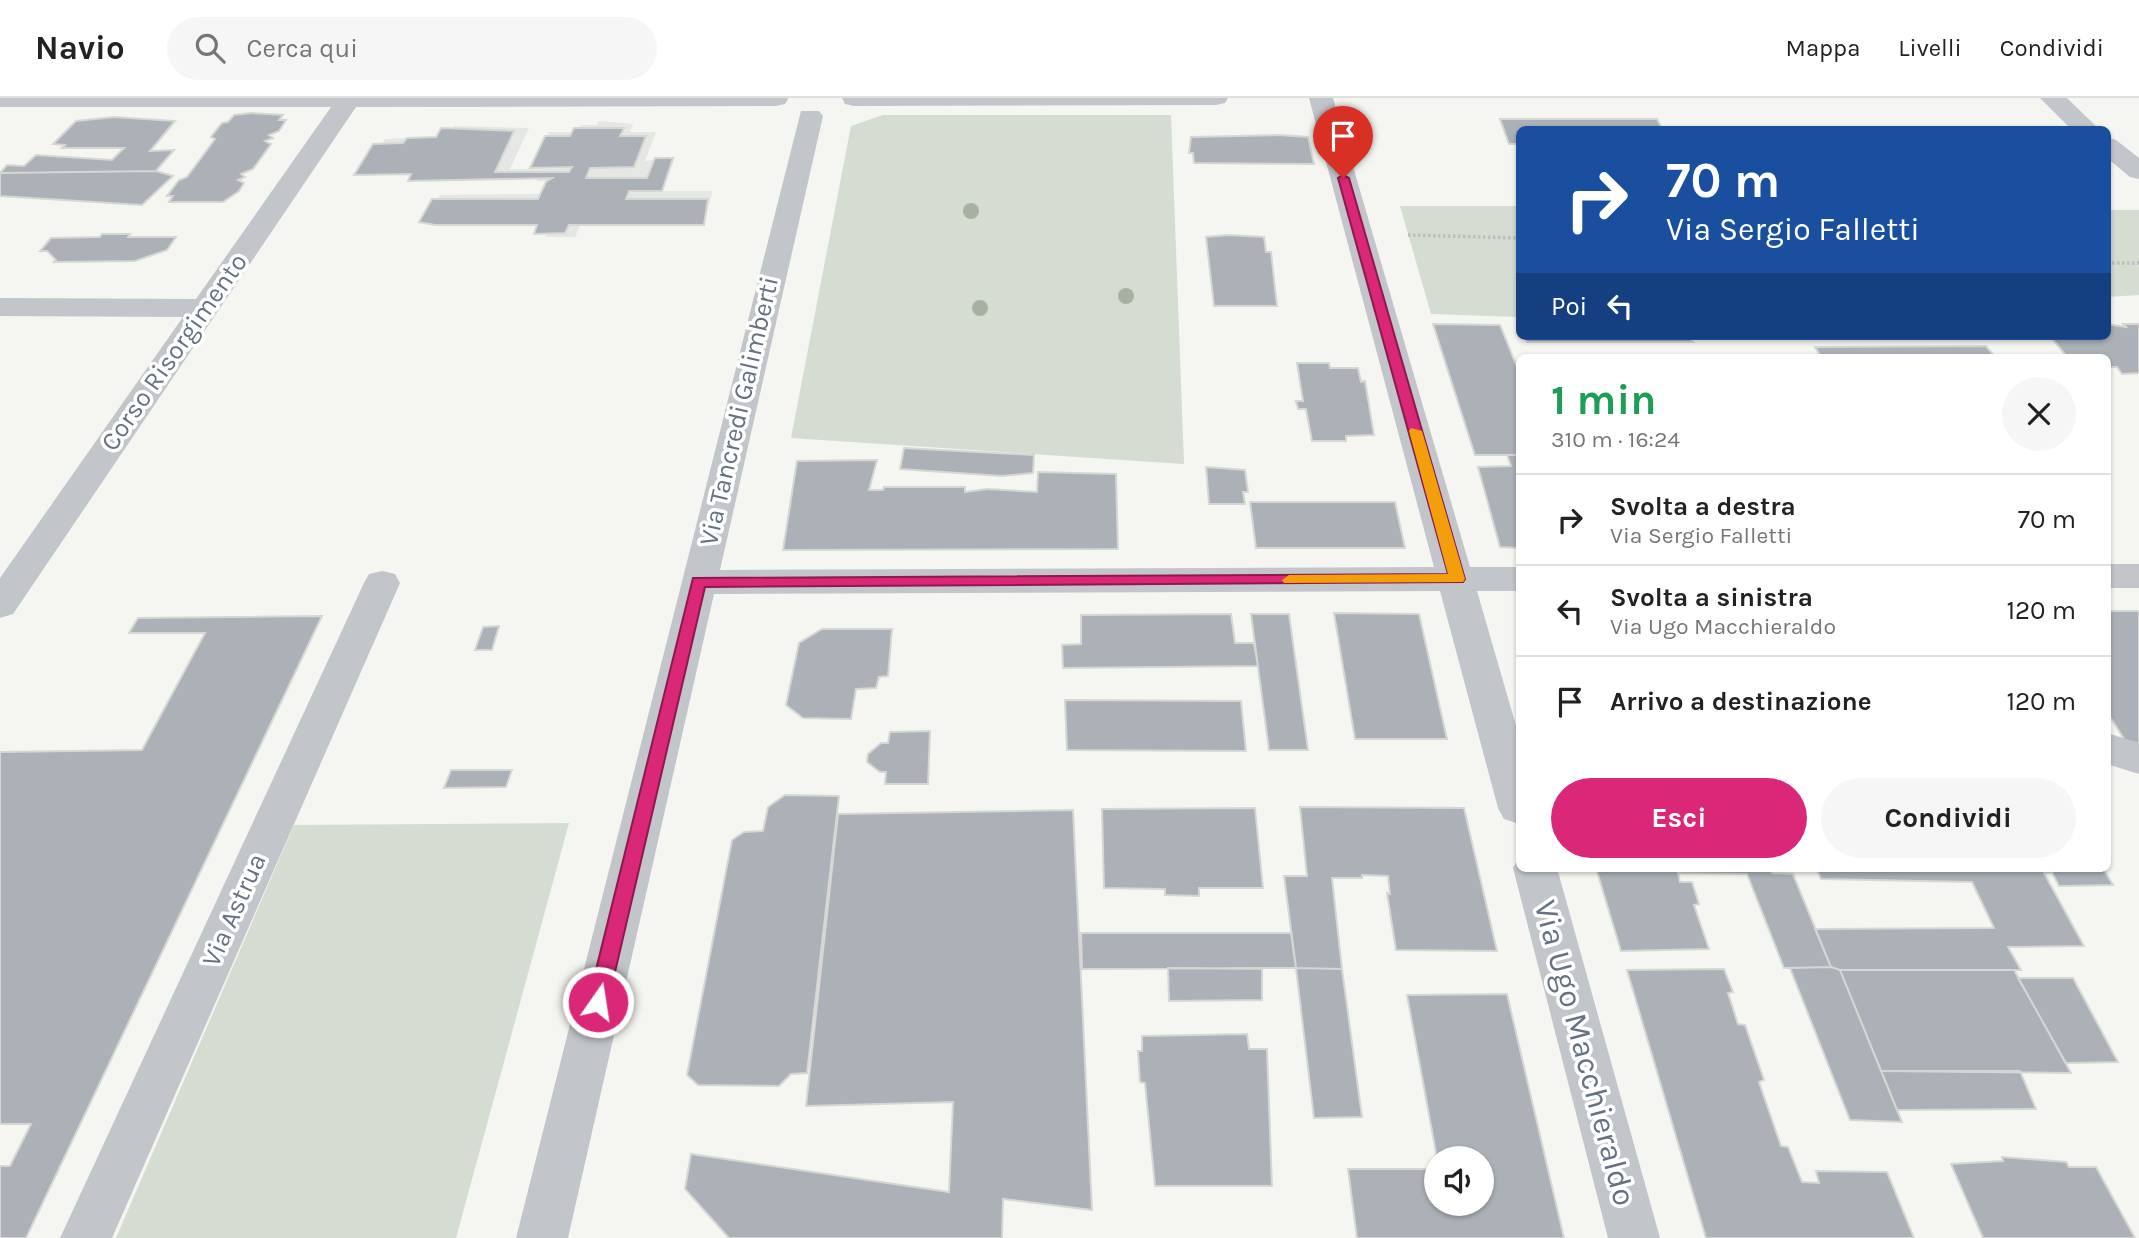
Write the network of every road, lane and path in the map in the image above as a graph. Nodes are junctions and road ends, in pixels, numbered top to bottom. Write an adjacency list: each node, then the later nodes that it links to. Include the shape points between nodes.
1 (1216, 98): 5 (street)
2 (1321, 98): 20 (street)
3 (2052, 98): 9 (street)
4 (284, 99): 6 (street); 7 (street)
5 (854, 99): 8 (street, via 838,111)
6 (0, 100)
7 (348, 100): 8 (street); 17 (street, Corso Risorgimento)
8 (788, 104): 22 (street, Via Tancredi Galimberti)
9 (2084, 126)
10 (2111, 148): 11 (street)
11 (2139, 171)
12 (1408, 235): 13 (path)
13 (1516, 238)
14 (2111, 263): 15 (path)
15 (2139, 263)
16 (0, 306): 17 (street)
17 (205, 308): 24 (street, Corso Risorgimento)
18 (2111, 576): 19 (street)
19 (2139, 576)
20 (1457, 579): 21 (street); 22 (street); 27 (street)
21 (1516, 579)
22 (698, 582): 30 (street, Via Tancredi Galimberti)
23 (382, 583): 29 (street, Via Astrua)
24 (0, 605)
25 (2111, 749): 26 (street)
26 (2139, 759)
27 (1516, 797)
28 (1536, 872): 31 (street, Via Ugo Macchieraldo)
29 (86, 1238)
30 (542, 1238)
31 (1634, 1238)

